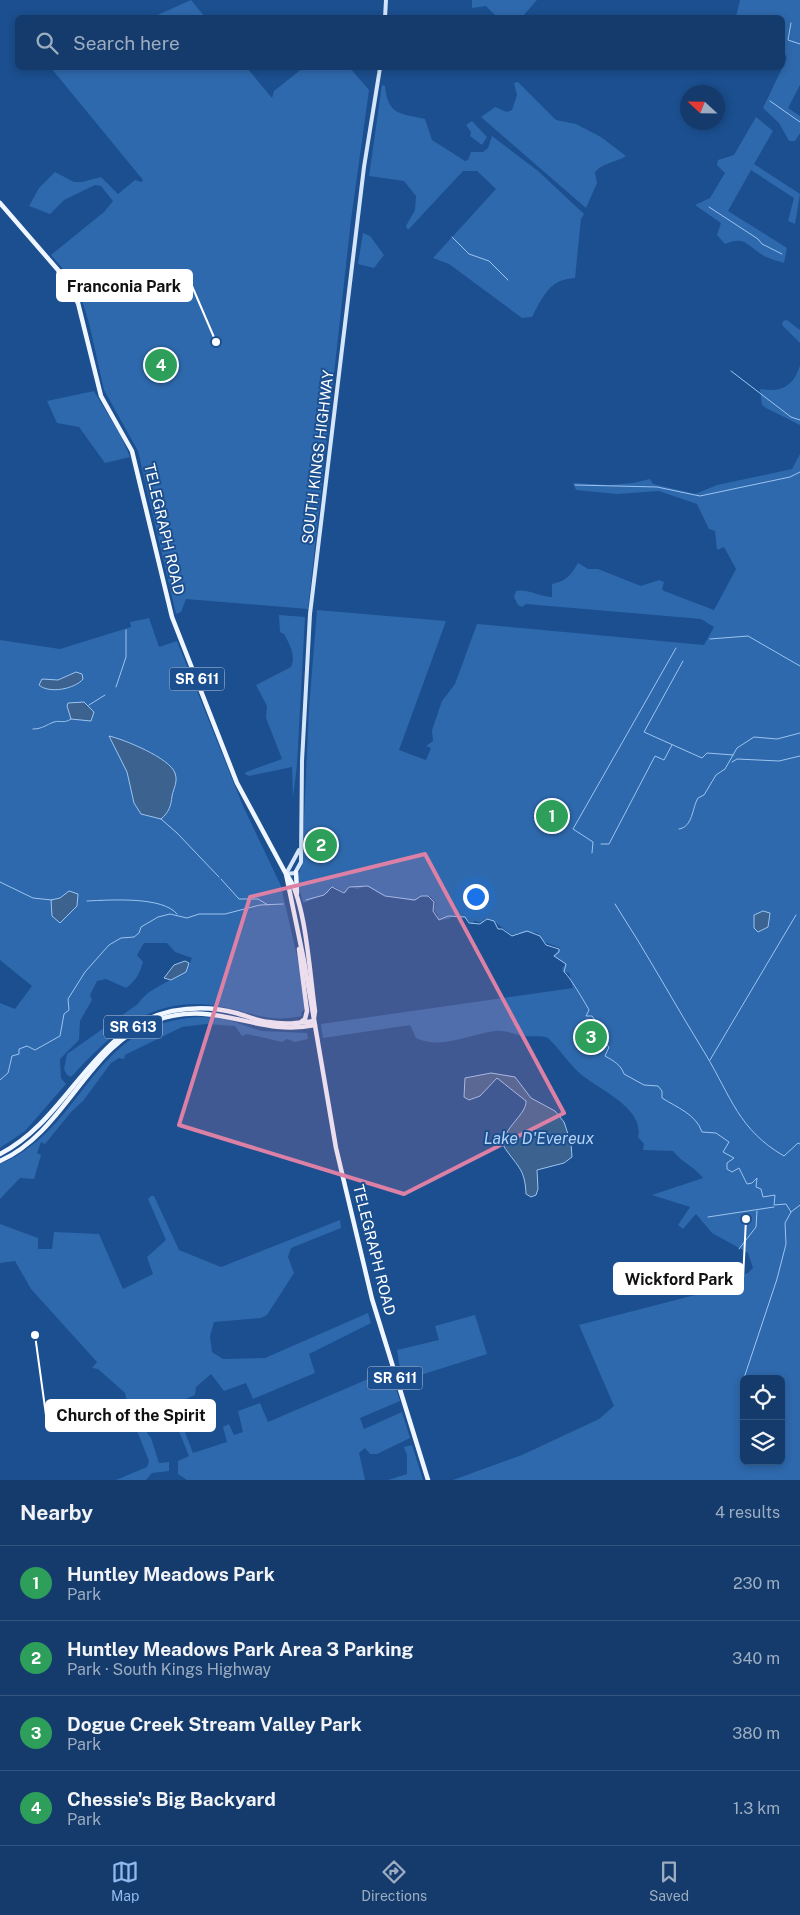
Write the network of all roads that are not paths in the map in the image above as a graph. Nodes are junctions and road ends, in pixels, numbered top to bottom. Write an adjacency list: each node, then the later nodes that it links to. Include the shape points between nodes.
1 (386, 0): 2 (main road)
2 (385, 15)
3 (380, 70): 5 (main road, SOUTH KINGS HIGHWAY, via 364,167 310,614)
4 (0, 203): 7 (main road, TELEGRAPH ROAD / SR 611, via 58,270 78,303 101,396 132,451 172,617 238,783)
5 (300, 850): 6 (main road, SOUTH KINGS HIGHWAY, via 301,862); 7 (main road, SOUTH KINGS HIGHWAY)
6 (296, 872): 7 (main road); 9 (main road)
7 (286, 874): 8 (main road, TELEGRAPH ROAD / SR 611); 9 (main road, TELEGRAPH ROAD / SR 611, via 292,881)
8 (287, 884): 10 (main road, via 306,1004 306,1016); 11 (main road, TELEGRAPH ROAD / SR 611, via 293,901)
9 (299, 904): 11 (main road, TELEGRAPH ROAD / SR 611)
10 (299, 1023): 11 (main road, SR 613); 12 (main road, SR 613, via 269,1022 207,1008 163,1014 140,1023 115,1039)
11 (314, 1023): 13 (main road, SR 613, via 297,1028 274,1028 205,1013 157,1020 136,1030 112,1048); 16 (main road, TELEGRAPH ROAD / SR 611, via 336,1148 368,1285)
12 (73, 1084): 13 (main road, via 74,1088 53,1113); 14 (main road, SR 613, via 37,1128)
13 (50, 1122): 15 (main road, SR 613, via 26,1145)
14 (0, 1154)
15 (0, 1161)
16 (428, 1480)

